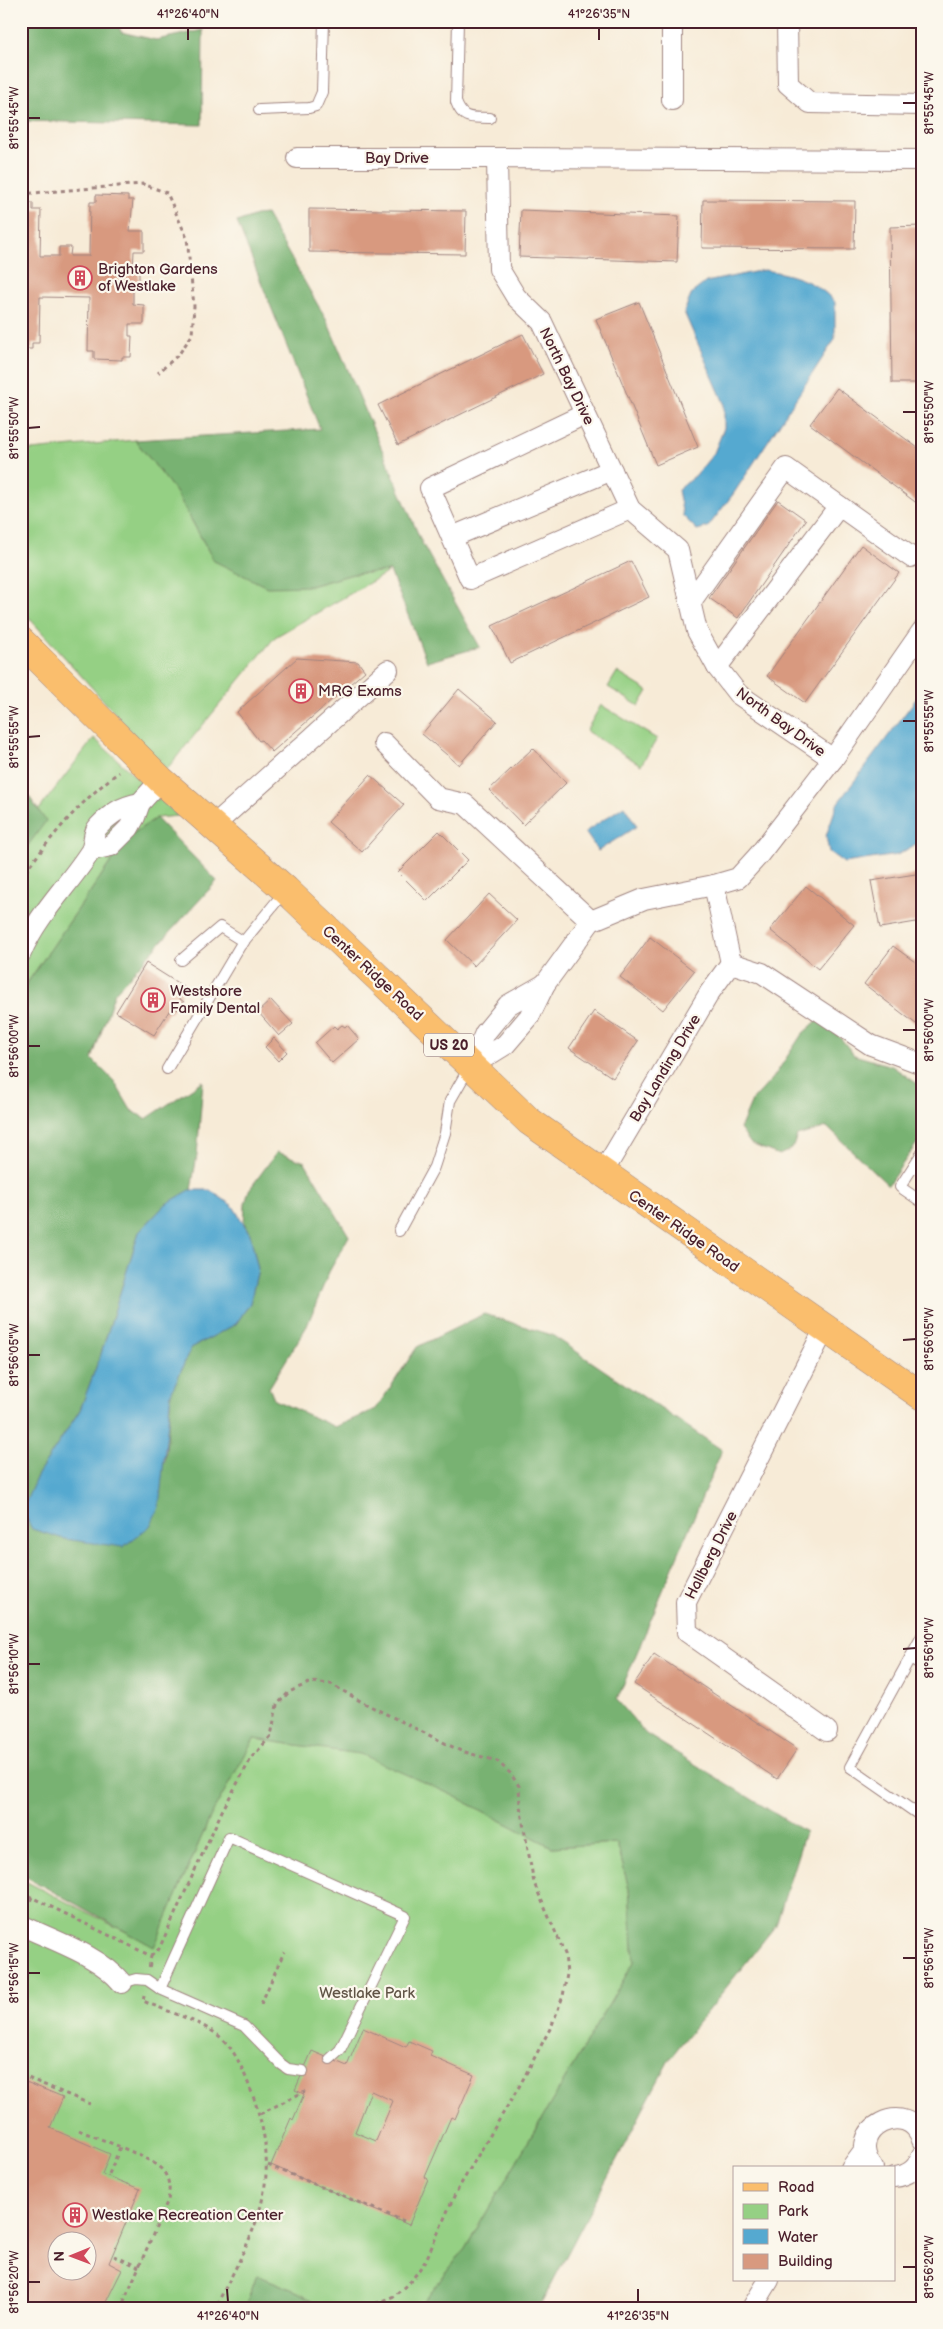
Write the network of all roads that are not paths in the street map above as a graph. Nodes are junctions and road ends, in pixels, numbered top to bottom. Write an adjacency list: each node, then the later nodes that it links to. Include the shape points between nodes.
1 (324, 21): 7 (lane, via 322,92 316,106)
2 (458, 21): 8 (lane, via 456,102 465,116)
3 (672, 21): 5 (street)
4 (787, 21): 6 (street, via 788,84 810,103)
5 (672, 100)
6 (922, 105)
7 (259, 110)
8 (490, 118)
9 (297, 158): 10 (street, Bay Drive)
10 (497, 158): 11 (street); 12 (street, North Bay Drive, via 499,269 516,297 542,322)
11 (922, 160)
12 (585, 414): 13 (street, North Bay Drive); 16 (street, via 430,488)
13 (612, 470): 15 (street, North Bay Drive); 16 (street)
14 (839, 506): 17 (street); 18 (street, via 786,468); 21 (street)
15 (630, 509): 16 (street, via 470,579); 18 (street, North Bay Drive, via 678,550)
16 (452, 537)
17 (911, 557)
18 (690, 603): 21 (street, North Bay Drive, via 697,631)
19 (922, 630): 24 (street)
20 (21, 641): 25 (main road, Center Ridge Road / US 20)
21 (717, 667): 24 (street, North Bay Drive, via 738,694)
22 (388, 670): 26 (street)
23 (384, 743): 29 (street, via 438,798 465,804)
24 (833, 759): 27 (street, via 738,878)
25 (161, 780): 26 (main road, Center Ridge Road / US 20); 31 (street, via 140,803 129,828 110,846 92,850 29,936)
26 (212, 828): 28 (main road, Center Ridge Road / US 20)
27 (714, 885): 29 (street, via 644,899); 33 (street)
28 (286, 890): 30 (lane); 35 (main road, Center Ridge Road / US 20)
29 (591, 921): 35 (street, via 545,984 508,1005 485,1033)
30 (244, 942): 32 (lane, via 220,927); 36 (lane)
31 (21, 953)
32 (180, 960)
33 (731, 963): 34 (street, via 762,973 871,1045); 38 (street, Bay Landing Drive, via 710,992)
34 (922, 1064)
35 (471, 1066): 38 (main road, Center Ridge Road / US 20, via 529,1122); 40 (lane, via 450,1102 445,1133 434,1167)
36 (167, 1070)
37 (922, 1153): 39 (lane, via 900,1187)
38 (602, 1174): 41 (main road, Center Ridge Road / US 20)
39 (922, 1202)
40 (400, 1231)
41 (825, 1328): 42 (main road, Center Ridge Road / US 20); 46 (street, Hallberg Drive, via 686,1602 687,1632)
42 (922, 1396)
43 (922, 1636): 44 (lane)
44 (910, 1658): 45 (lane); 47 (lane, via 850,1767)
45 (922, 1665)
46 (827, 1731)
47 (922, 1817)
48 (23, 1918): 49 (street, via 112,1971)
49 (122, 1983): 50 (lane, via 147,1980)
50 (160, 1989): 51 (lane, via 229,1837 405,1916 340,2050); 52 (lane, via 244,2026 281,2064 288,2069)
51 (330, 2059)
52 (303, 2071)
53 (922, 2140): 54 (street, via 914,2126 905,2121 885,2120 872,2128)
54 (865, 2149): 56 (street); 57 (street)
55 (922, 2155): 58 (street, via 919,2164 906,2175)
56 (852, 2166)
57 (872, 2166)
58 (896, 2177)
59 (768, 2282): 60 (street)
60 (752, 2308)

